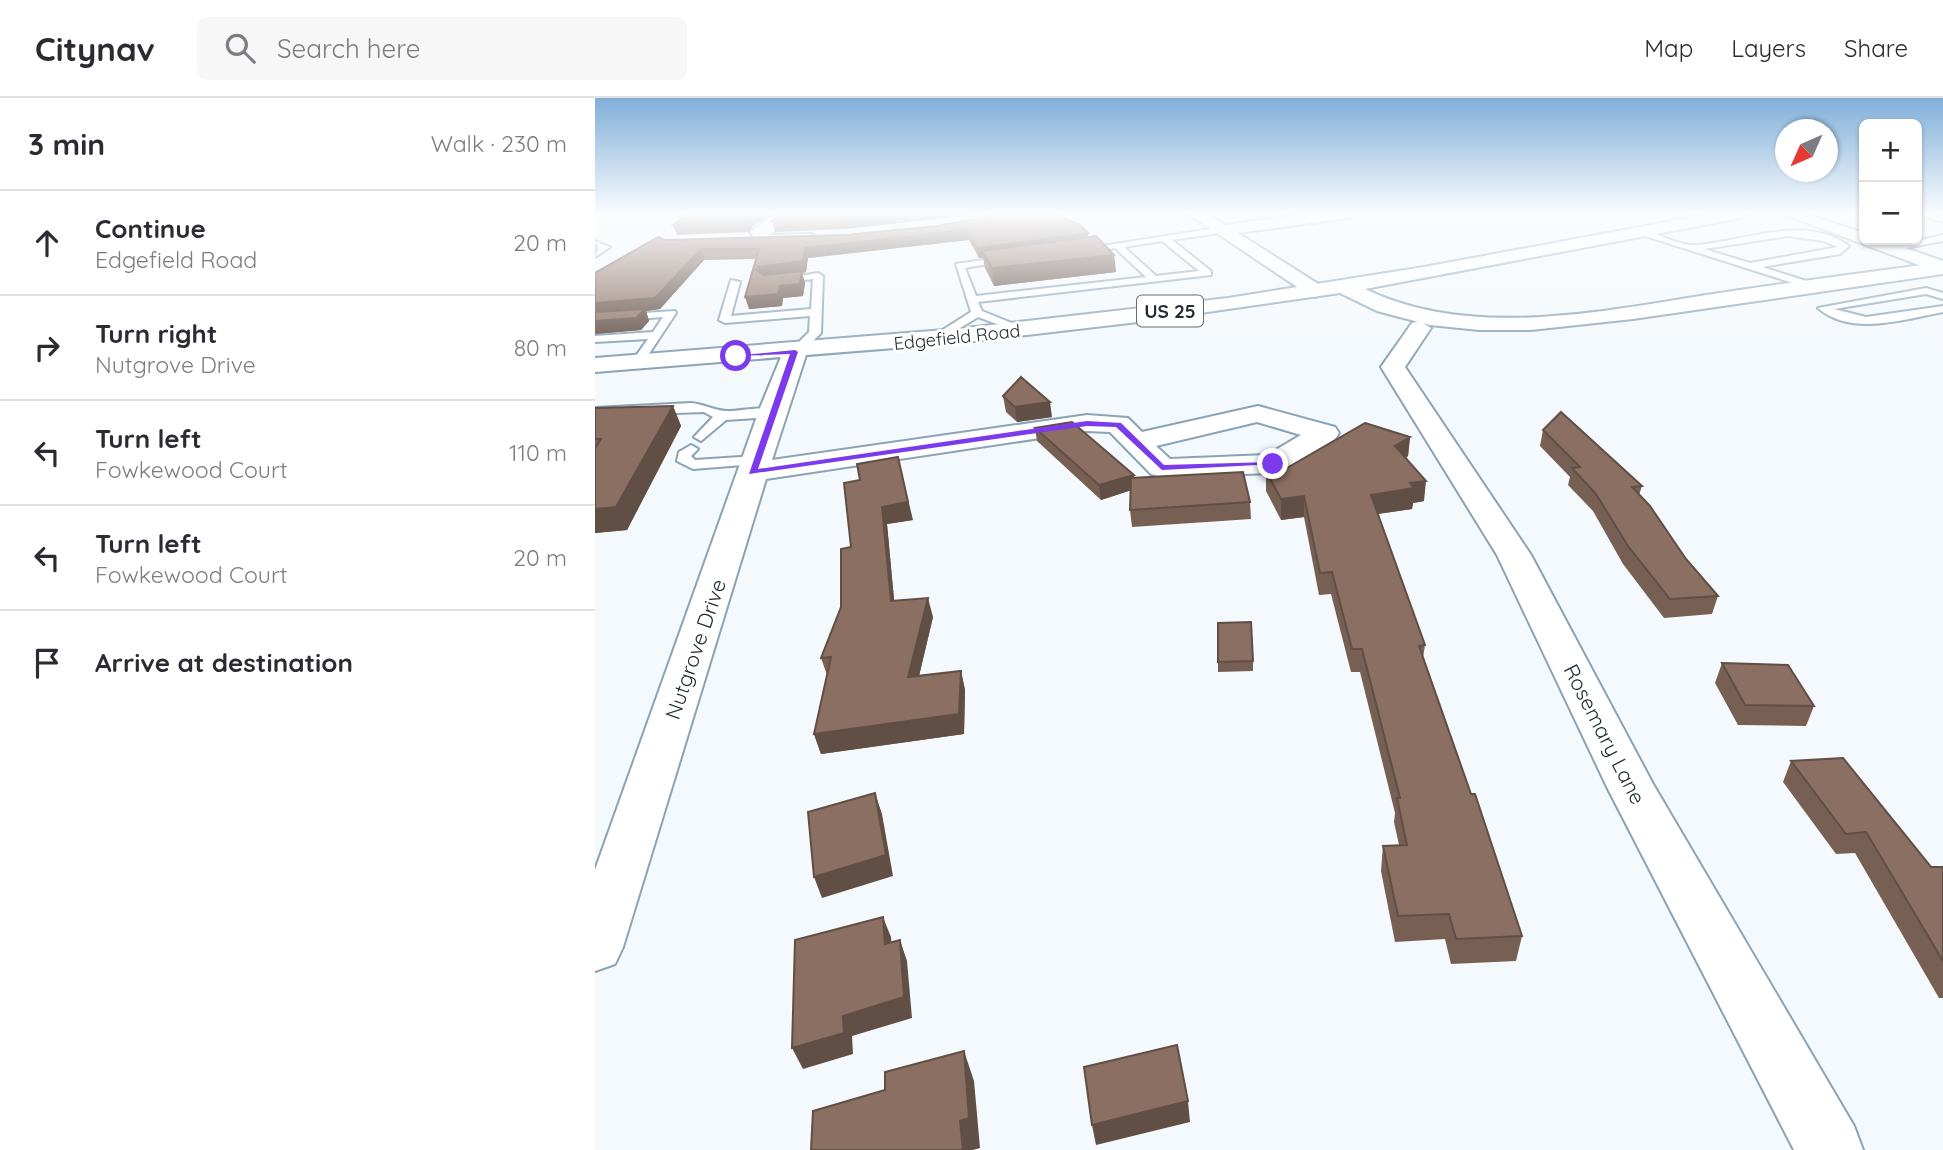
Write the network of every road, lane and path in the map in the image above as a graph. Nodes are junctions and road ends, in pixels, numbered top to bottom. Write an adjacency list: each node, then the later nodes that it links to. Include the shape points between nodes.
1 (988, 262): 18 (lane, via 959,266)
2 (1136, 262): 11 (lane)
3 (1194, 262): 11 (lane, via 1208,273)
4 (1278, 262): 16 (street)
5 (1304, 262): 14 (street)
6 (1472, 262): 14 (street, US 25)
7 (1739, 262): 9 (lane)
8 (1774, 262): 9 (lane)
9 (1751, 266): 15 (lane)
10 (1943, 268): 15 (street)
11 (1154, 279): 18 (lane)
12 (767, 281): 20 (lane, via 818,275)
13 (735, 282): 20 (lane, via 725,320)
14 (1343, 286): 16 (street, US 25); 22 (street, via 1382,308 1471,323)
15 (1812, 286): 22 (street)
16 (1316, 291): 24 (street, via 1360,313); 25 (street, Edgefield Road / US 25)
17 (1943, 296): 19 (lane, via 1926,291 1823,308 1868,321)
18 (973, 299): 21 (lane)
19 (1943, 309)
20 (816, 312): 29 (lane, via 815,333)
21 (977, 313): 25 (lane); 28 (lane)
22 (1604, 315): 24 (street, via 1528,333)
23 (595, 318): 26 (lane, via 671,313)
24 (1420, 328): 38 (street, Rosemary Lane, via 1393,367 1514,555 1631,787)
25 (1023, 330): 28 (street, Edgefield Road / US 25)
26 (656, 335): 27 (lane); 30 (lane)
27 (595, 339)
28 (933, 340): 29 (street, Edgefield Road / US 25)
29 (795, 352): 30 (street, Edgefield Road / US 25); 33 (street, Nutgrove Drive)
30 (637, 363): 31 (street, Edgefield Road / US 25)
31 (595, 365)
32 (595, 412): 34 (lane, via 691,407 707,408)
33 (771, 413): 34 (lane); 36 (street, Nutgrove Drive)
34 (722, 416): 36 (lane, via 684,455 684,461)
35 (1136, 442): 35 (street, via 1162,468 1273,464 1325,433 1258,414); 36 (street, via 1118,424 1087,423)
36 (754, 466): 37 (street, Nutgrove Drive)
37 (595, 947)
38 (1830, 1150)

